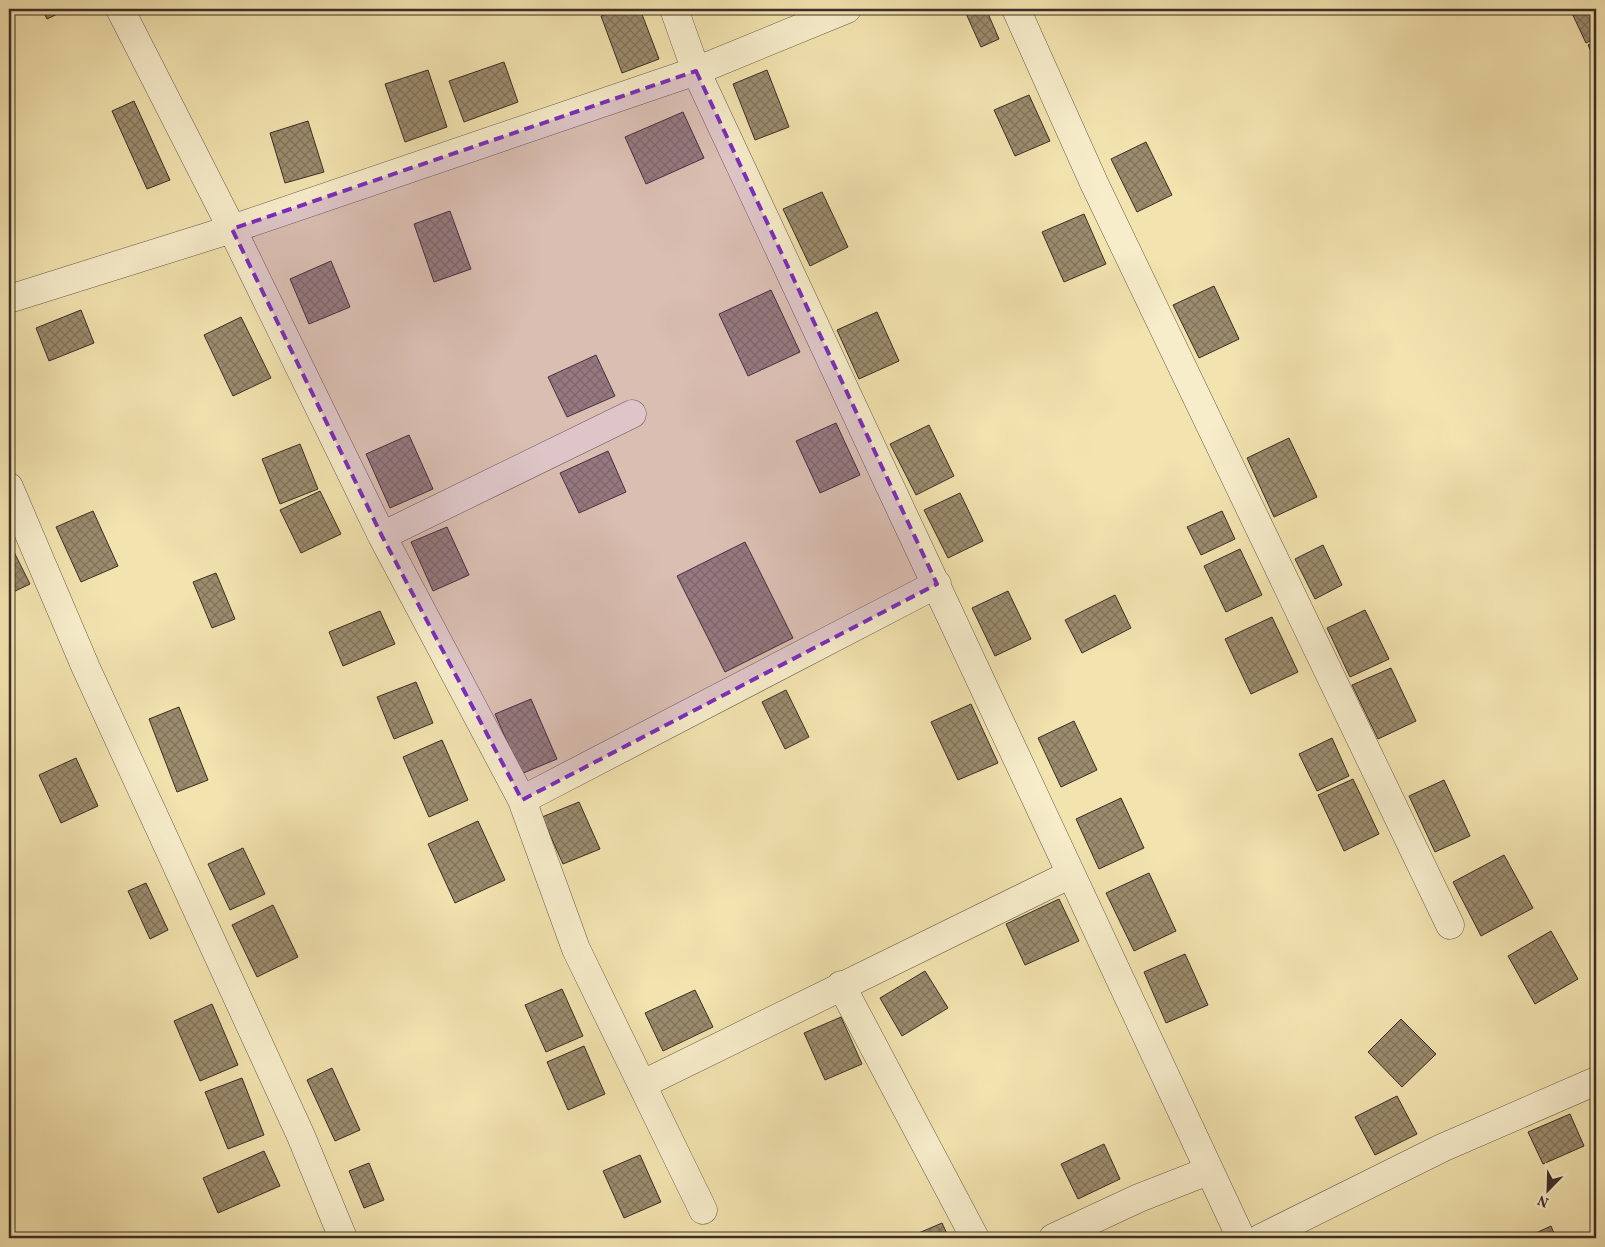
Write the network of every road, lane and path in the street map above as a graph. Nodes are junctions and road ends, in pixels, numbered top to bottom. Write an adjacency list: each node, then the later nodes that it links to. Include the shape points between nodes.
1 (120, 9): 6 (street)
2 (674, 9): 5 (street)
3 (847, 9): 5 (street)
4 (1016, 9): 14 (street, via 1098,192)
5 (696, 71): 6 (street); 11 (street)
6 (232, 229): 7 (street); 10 (street)
7 (9, 299)
8 (632, 414): 10 (street)
9 (9, 487): 20 (street, via 86,668 297,1128)
10 (382, 536): 12 (street)
11 (937, 584): 12 (street); 13 (street)
12 (522, 800): 17 (street, via 576,949)
13 (1071, 874): 15 (street); 18 (street)
14 (1450, 925)
15 (841, 985): 17 (street); 21 (street)
16 (1596, 1082): 24 (street, via 1442,1148)
17 (643, 1084): 19 (street)
18 (1208, 1171): 22 (street, via 1139,1198); 23 (street)
19 (703, 1210)
20 (343, 1238)
21 (975, 1238)
22 (1053, 1238)
23 (1241, 1238)
24 (1261, 1238)

